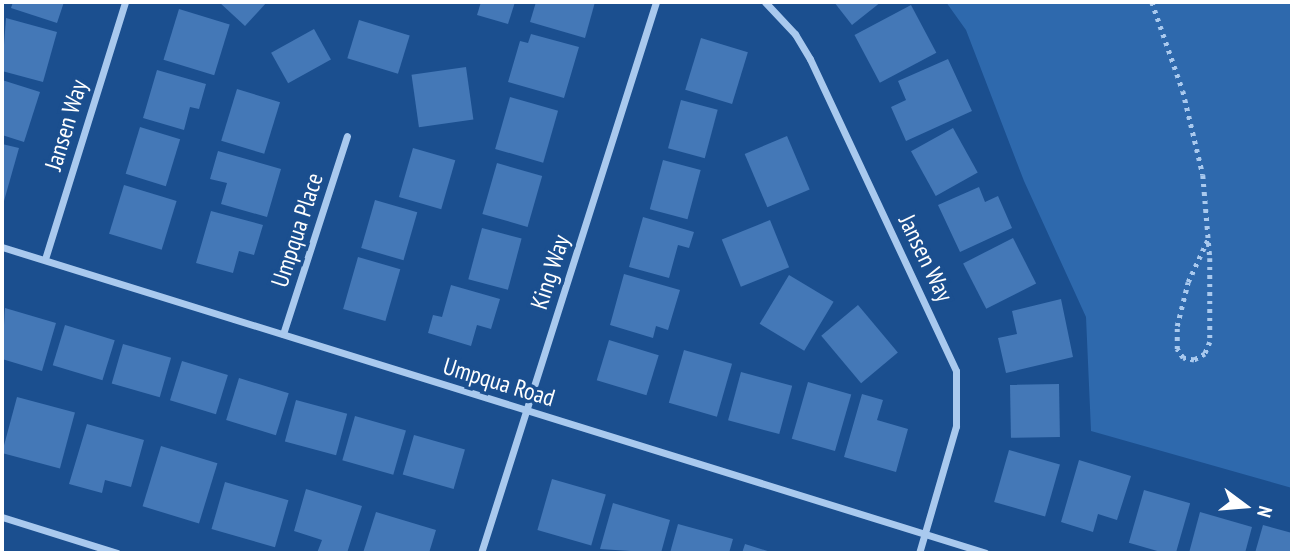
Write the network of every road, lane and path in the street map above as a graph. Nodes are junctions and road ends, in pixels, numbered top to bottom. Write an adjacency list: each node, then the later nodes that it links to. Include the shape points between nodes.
1 (125, 2): 8 (street, Jansen Way)
2 (656, 2): 10 (street, King Way)
3 (765, 2): 12 (street, Jansen Way, via 795,34 810,59 956,371 956,426)
4 (1152, 2): 6 (path, via 1183,91 1203,175)
5 (347, 136): 9 (street, Umpqua Place)
6 (1208, 239): 6 (path, via 1210,342 1205,354 1194,360 1183,358 1177,349 1177,326 1188,282)
7 (2, 247): 8 (street, Umpqua Road)
8 (45, 259): 9 (street, Umpqua Road)
9 (283, 334): 10 (street, Umpqua Road)
10 (526, 411): 12 (street, Umpqua Road); 14 (street, King Way)
11 (2, 517): 13 (street)
12 (925, 534): 15 (street, Jansen Way); 16 (street, Umpqua Road)
13 (117, 553)
14 (481, 553)
15 (919, 553)
16 (986, 553)

